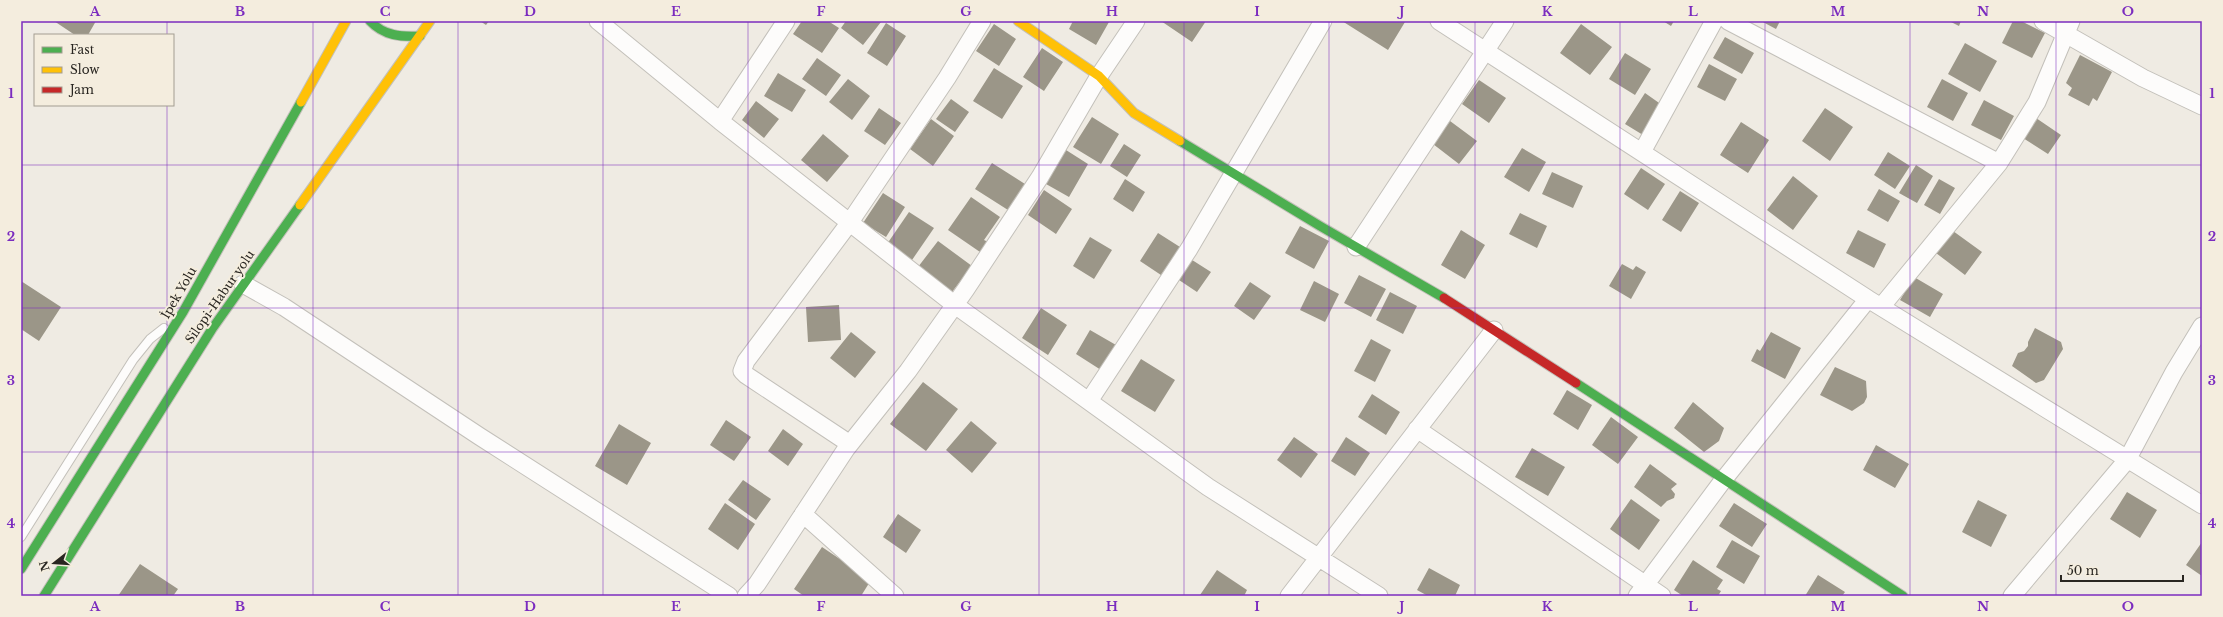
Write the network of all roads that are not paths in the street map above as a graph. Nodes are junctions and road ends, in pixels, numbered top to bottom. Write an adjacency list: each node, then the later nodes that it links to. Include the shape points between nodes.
1 (346, 21): 29 (main road, İpek Yolu)
2 (370, 21): 16 (main road, via 392,35)
3 (430, 21): 16 (main road, Silopi-Habur yolu)
4 (598, 21): 20 (street)
5 (786, 21): 20 (street)
6 (982, 21): 24 (street, via 947,78)
7 (1018, 21): 18 (main road)
8 (1136, 21): 18 (street)
9 (1322, 21): 23 (street)
10 (1439, 21): 17 (street)
11 (1505, 21): 17 (street)
12 (1714, 21): 21 (street)
13 (1728, 21): 22 (street)
14 (2043, 21): 15 (street)
15 (2068, 27): 19 (street, via 2143,78); 22 (street, via 2037,102)
16 (420, 36): 26 (main road, Silopi-Habur yolu)
17 (1485, 50): 21 (street); 25 (street)
18 (1099, 76): 23 (main road, via 1134,113); 28 (street, via 1040,177)
19 (2202, 106)
20 (720, 122): 24 (street)
21 (1642, 152): 27 (street)
22 (1999, 163): 27 (street)
23 (1234, 173): 25 (main road); 32 (street)
24 (850, 222): 28 (street); 34 (street, via 746,361 742,371)
25 (1356, 247): 31 (main road)
26 (243, 284): 43 (main road, Silopi-Habur yolu, via 177,383); 44 (street, via 284,307)
27 (1874, 303): 35 (street); 36 (street)
28 (955, 305): 32 (street); 34 (street, via 908,371)
29 (183, 312): 39 (lane, via 150,339 133,360); 41 (main road, İpek Yolu)
30 (2202, 326): 35 (street)
31 (1494, 330): 33 (street); 36 (main road)
32 (1089, 402): 40 (street, via 1208,487)
33 (1416, 429): 40 (street); 42 (street)
34 (850, 444): 38 (street)
35 (2127, 460): 37 (street); 51 (street)
36 (1724, 478): 42 (street); 50 (main road)
37 (2202, 505)
38 (803, 514): 45 (street, via 758,584); 46 (street)
39 (21, 537)
40 (1318, 557): 47 (street); 48 (street)
41 (21, 569)
42 (1641, 590): 49 (street)
43 (44, 596)
44 (729, 596)
45 (746, 596)
46 (895, 596)
47 (1288, 596)
48 (1379, 596)
49 (1662, 596)
50 (1903, 596)
51 (2012, 596)

